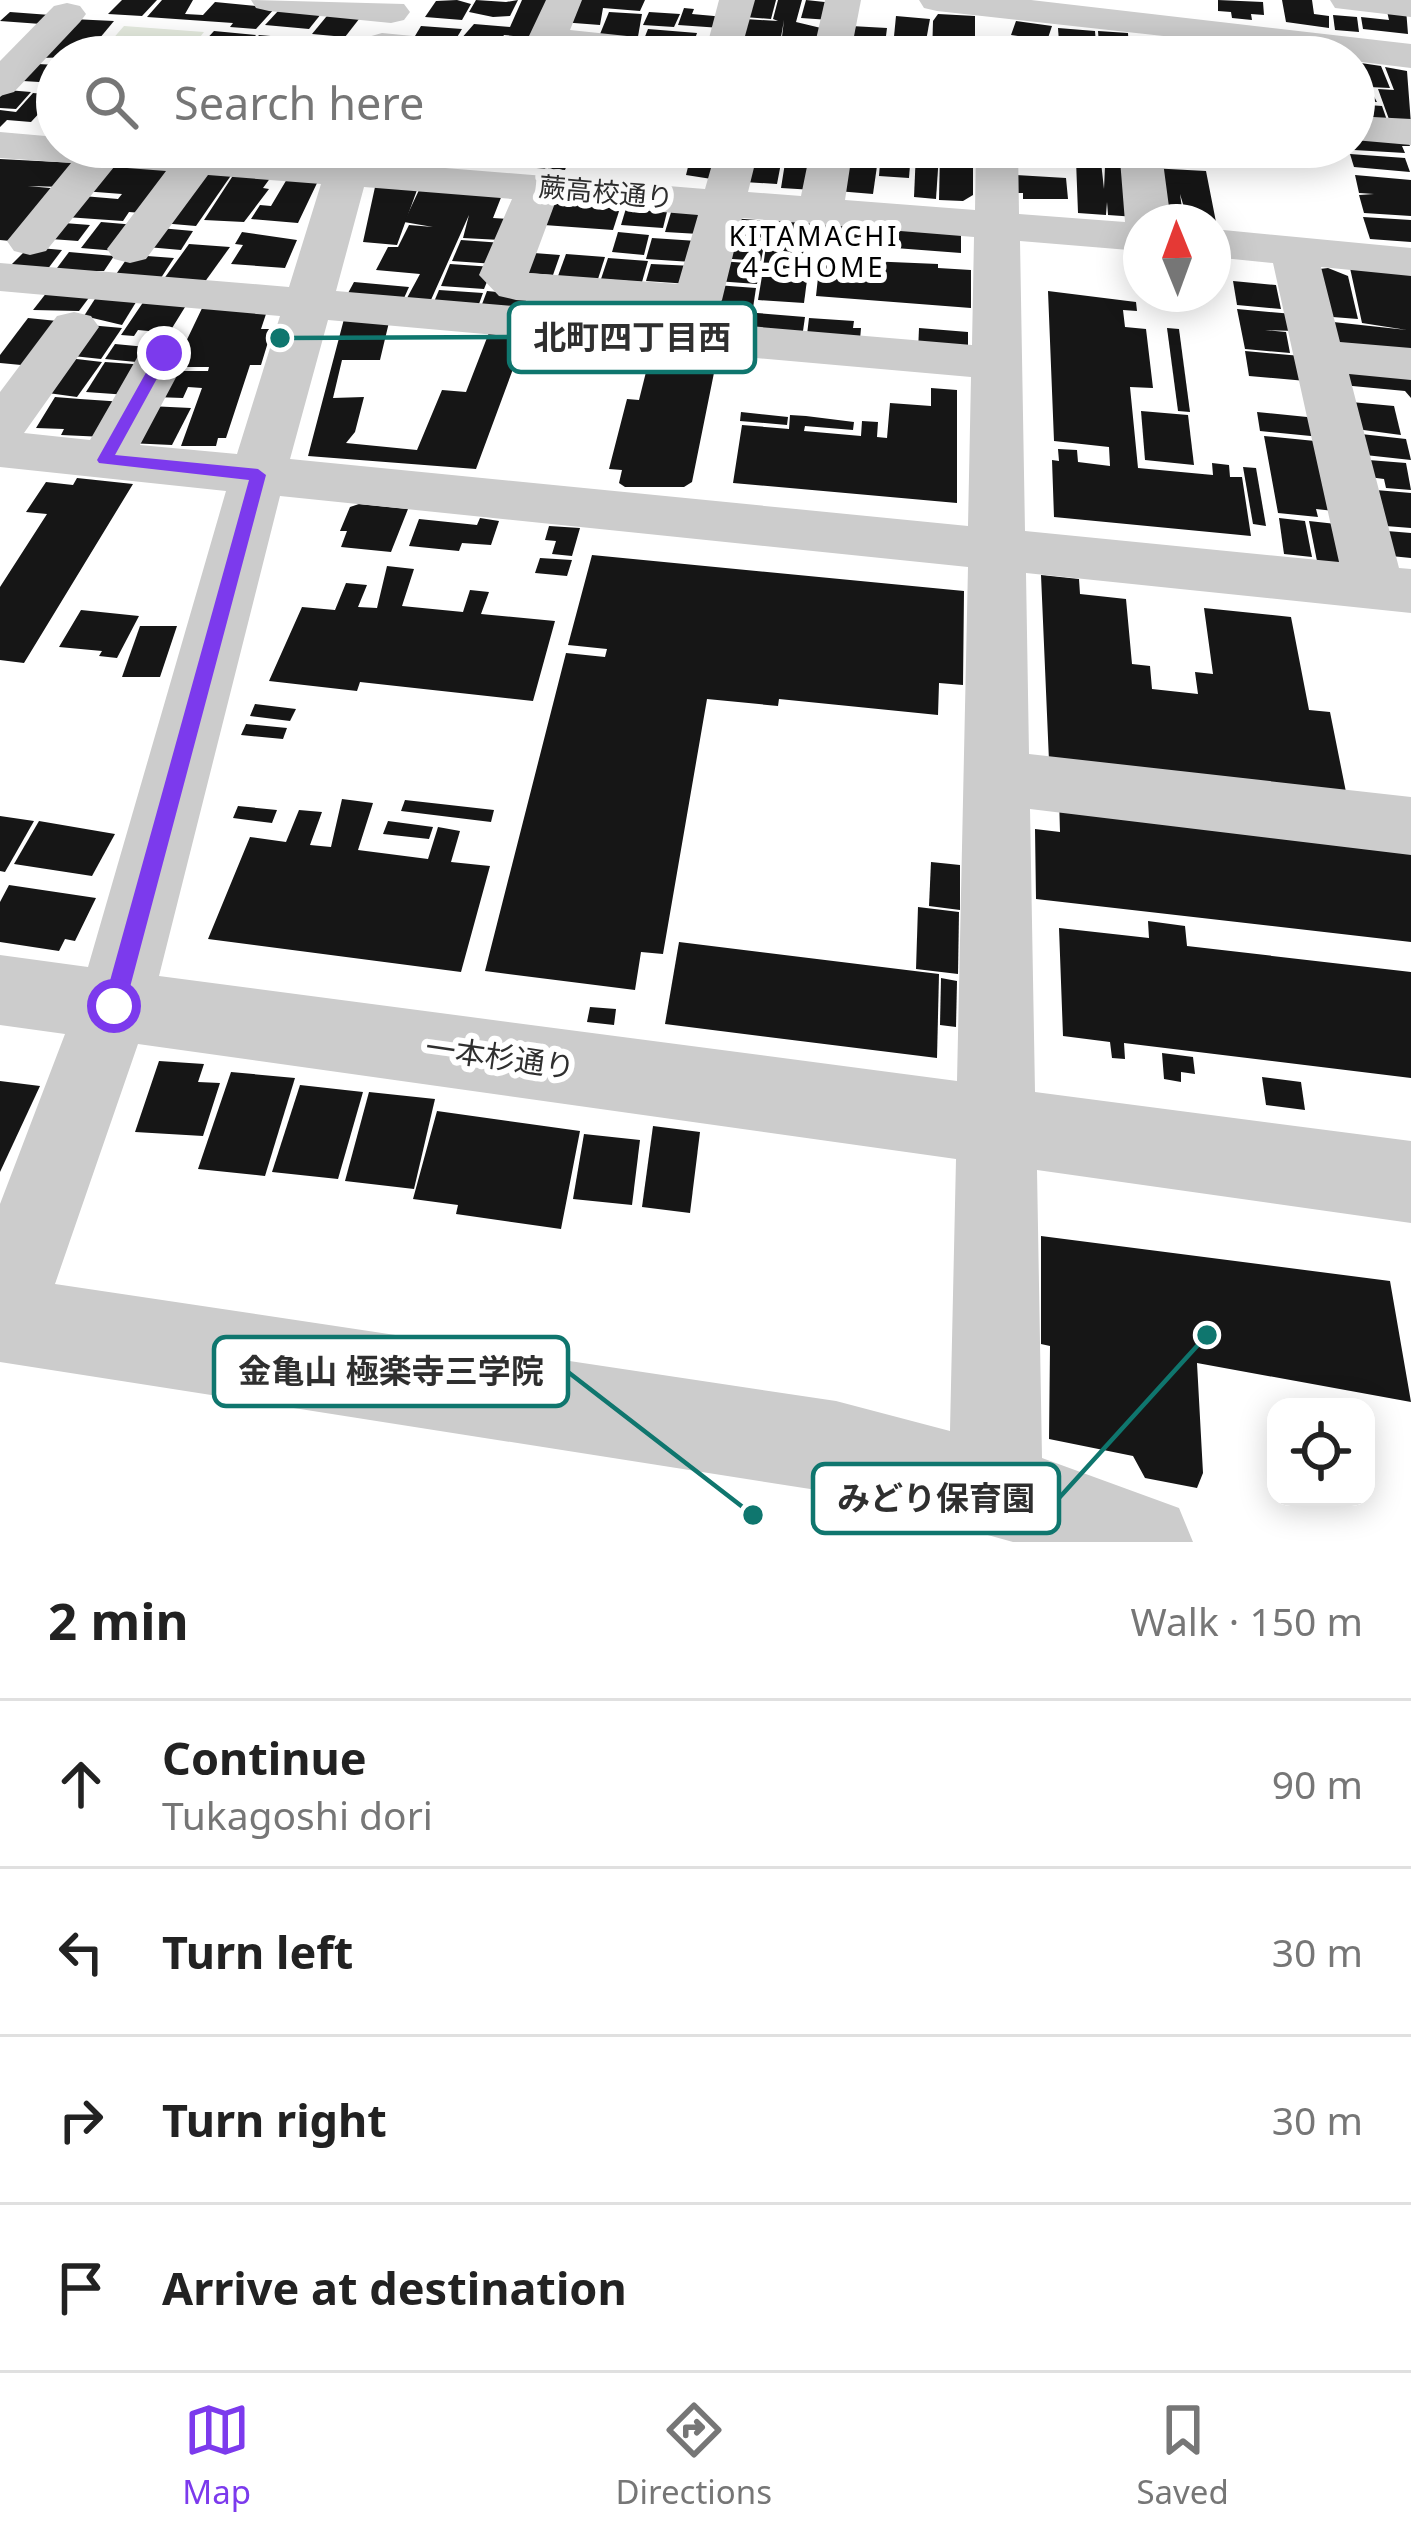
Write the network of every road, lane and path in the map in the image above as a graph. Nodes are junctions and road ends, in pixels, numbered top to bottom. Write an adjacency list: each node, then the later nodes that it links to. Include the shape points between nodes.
1 (269, 0): 9 (street)
2 (564, 0): 13 (street)
3 (737, 0): 14 (street)
4 (843, 0): 15 (street)
5 (937, 0): 16 (street, via 996,23)
6 (1348, 0): 7 (street)
7 (1411, 5)
8 (67, 14): 11 (street)
9 (387, 28): 12 (street)
10 (1294, 34): 17 (street)
11 (46, 36)
12 (420, 36)
13 (548, 36)
14 (728, 36)
15 (835, 36)
16 (1107, 36)
17 (1243, 36)
18 (36, 46): 21 (street)
19 (1375, 49): 20 (street)
20 (1411, 56)
21 (0, 84)
22 (1375, 129): 23 (street)
23 (1411, 132)
24 (0, 145): 25 (street, 蕨高校通り)
25 (36, 148)
26 (91, 168): 43 (street)
27 (170, 168): 41 (street)
28 (348, 168): 45 (street)
29 (404, 168): 34 (street, 蕨高校通り)
30 (732, 168): 35 (street)
31 (828, 168): 37 (street)
32 (998, 168): 38 (street)
33 (1142, 168): 36 (street)
34 (539, 188): 35 (street, 蕨高校通り); 35 (street, via 502,275 515,286 698,300)
35 (723, 203): 37 (street, 蕨高校通り)
36 (1146, 204)
37 (821, 210): 38 (street, 蕨高校通り)
38 (998, 225): 39 (street, 蕨高校通り); 48 (street)
39 (1123, 235)
40 (1231, 245): 42 (street)
41 (130, 249)
42 (1294, 250): 44 (street); 50 (street)
43 (15, 259): 45 (street)
44 (1411, 262)
45 (308, 303): 48 (street); 55 (street)
46 (74, 327): 52 (street)
47 (164, 353): 54 (street)
48 (998, 363): 56 (street)
49 (1411, 364): 50 (street)
50 (1324, 375): 51 (street); 57 (street)
51 (1411, 403)
52 (0, 429)
53 (0, 449): 54 (street)
54 (105, 460): 55 (street)
55 (258, 475): 56 (street); 61 (street)
56 (997, 546): 57 (street); 58 (street)
57 (1392, 589)
58 (998, 778): 59 (street); 62 (street)
59 (1411, 826)
60 (0, 990): 61 (street, 一本杉通り)
61 (114, 1006): 62 (street, 一本杉通り); 64 (street)
62 (1000, 1126): 63 (street, 一本杉通り); 65 (street)
63 (1411, 1182)
64 (0, 1318): 65 (street, via 836,1447)
65 (996, 1489): 66 (street)
66 (1145, 1542)

